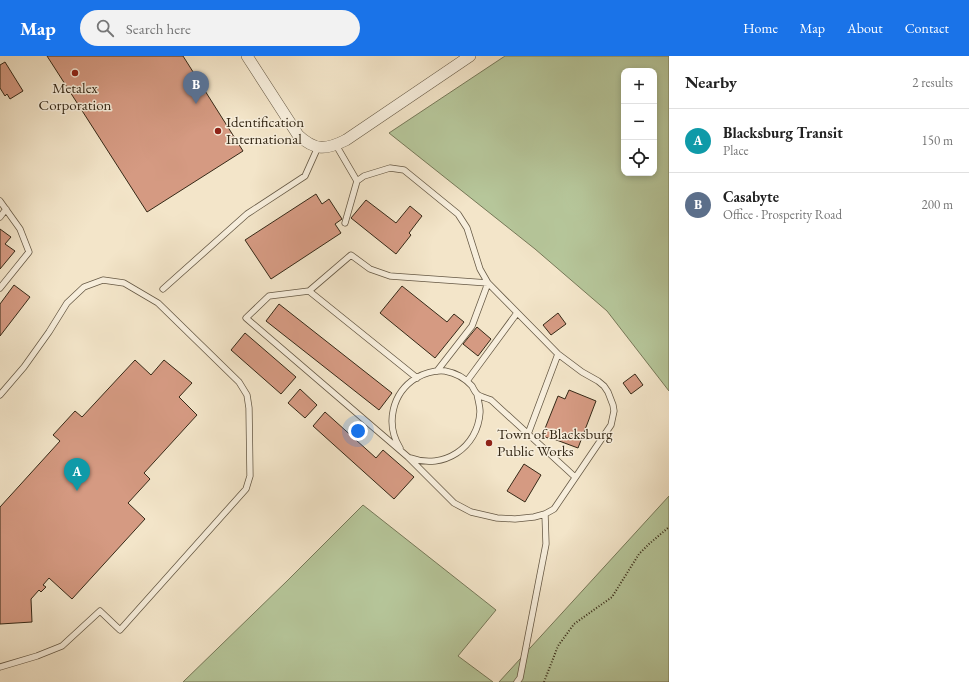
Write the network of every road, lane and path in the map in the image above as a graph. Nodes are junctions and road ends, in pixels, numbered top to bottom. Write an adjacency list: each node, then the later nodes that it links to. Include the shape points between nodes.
1 (247, 56): 4 (street, via 298,135 310,145)
2 (470, 56): 3 (street)
3 (336, 145): 4 (street, via 328,148); 5 (lane)
4 (318, 147): 12 (lane, via 305,176 247,214)
5 (357, 181): 9 (lane); 10 (lane, via 364,176 390,168 404,170 458,214 467,228 480,269)
6 (0, 201): 7 (lane)
7 (6, 209): 8 (lane); 11 (lane, via 20,229 29,252)
8 (0, 217)
9 (345, 223)
10 (488, 283): 13 (lane, via 390,276 370,270 351,255); 14 (lane); 16 (lane, via 472,326)
11 (0, 288)
12 (163, 289)
13 (309, 292): 17 (lane); 22 (lane, via 269,296 246,318)
14 (517, 313): 15 (lane); 18 (lane)
15 (558, 354): 21 (lane); 23 (lane, via 604,386 614,412 611,425)
16 (437, 371): 17 (lane); 18 (lane, via 453,373)
17 (417, 378): 22 (lane, via 400,393 392,417 397,443)
18 (467, 381): 20 (lane)
19 (0, 394): 26 (lane, via 24,367 67,303 84,287 103,280 124,283 158,303 239,382 249,408 250,476 246,489 120,630 100,612 62,646)
20 (477, 394): 21 (lane, via 491,400); 22 (lane, via 480,411 476,429 467,444 453,455 435,461 426,462)
21 (528, 434): 23 (lane)
22 (408, 457): 24 (lane, via 454,503 471,512 515,519)
23 (575, 477): 24 (lane, via 554,509)
24 (545, 514): 27 (lane, via 546,544 520,678)
25 (669, 527): 28 (path, via 639,554 612,597 574,624 558,646)
26 (0, 667)
27 (517, 682)
28 (544, 682)

